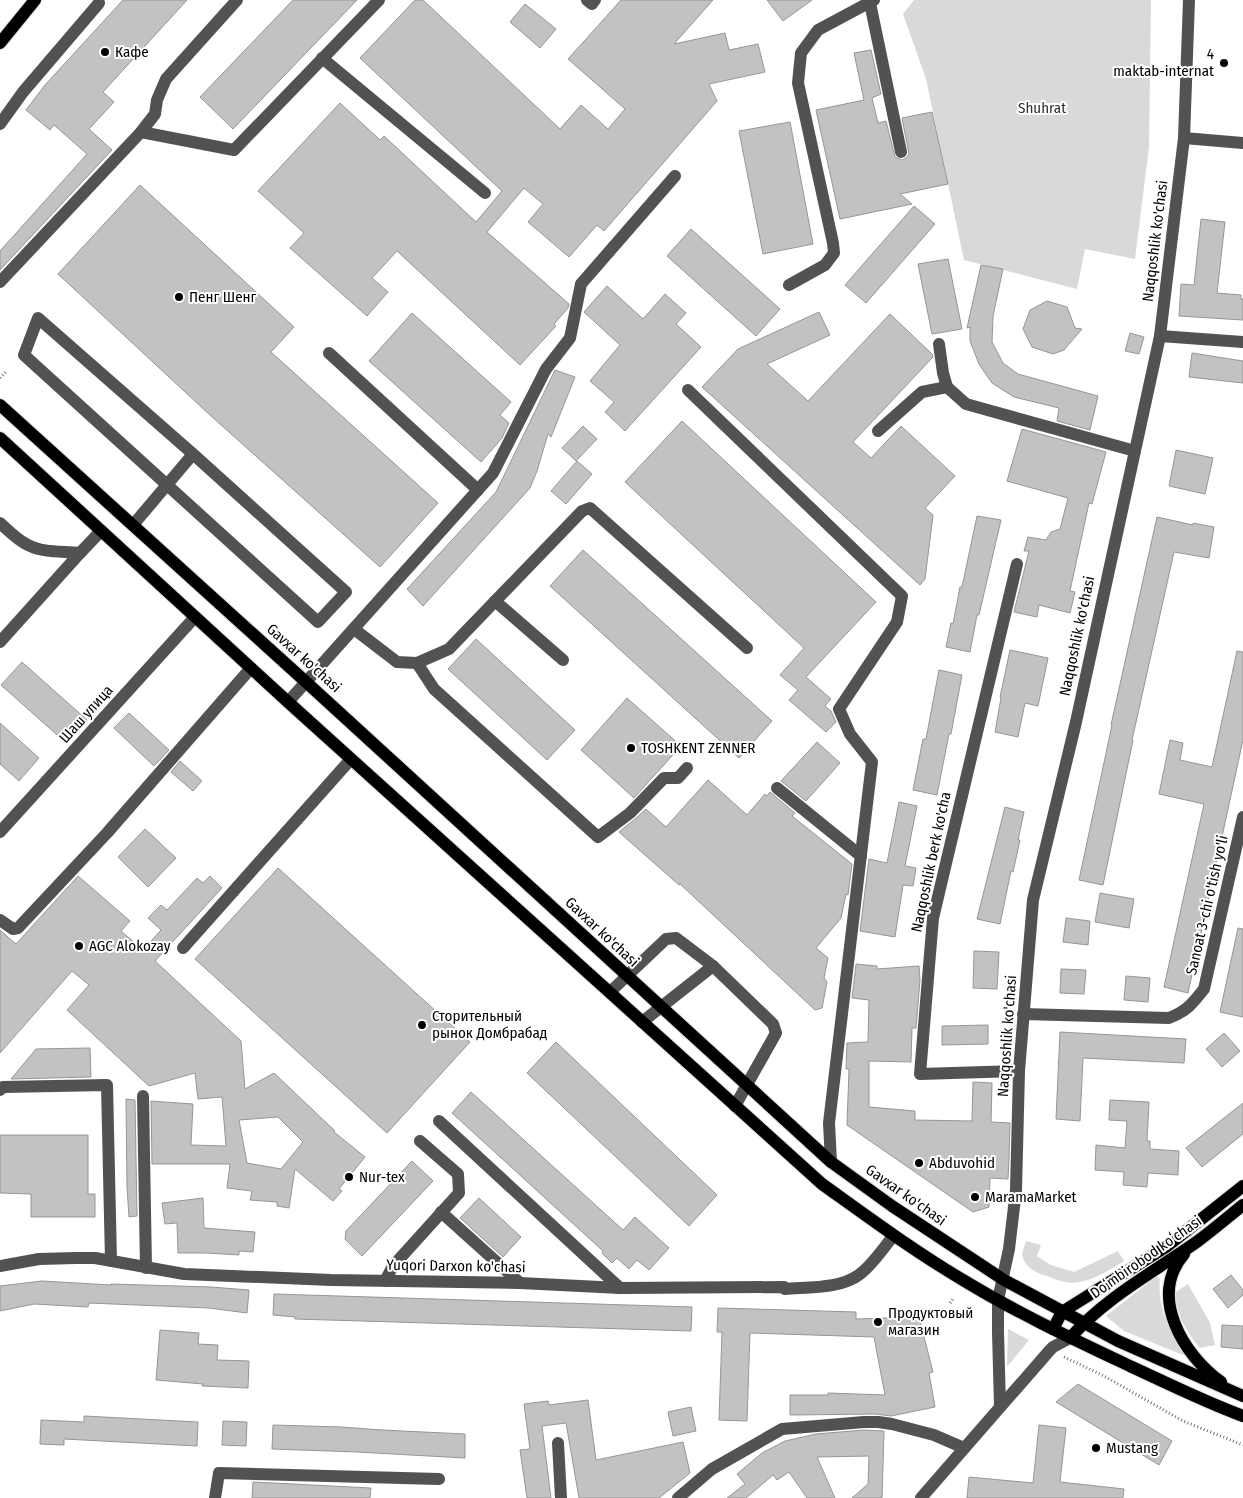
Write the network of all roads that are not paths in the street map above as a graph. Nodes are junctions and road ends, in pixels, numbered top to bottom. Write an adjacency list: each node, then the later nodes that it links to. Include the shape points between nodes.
1 (35, 0): 9 (main road)
2 (237, 0): 12 (street, via 166,78 155,114)
3 (379, 0): 10 (street)
4 (587, 0): 5 (street, via 592,4)
5 (595, 0)
6 (1189, 0): 13 (street, Naqqoshlik ko'chasi)
7 (872, 1): 15 (street); 19 (street, via 818,30 801,53 798,83 834,253 825,265)
8 (99, 3): 11 (street)
9 (0, 43)
10 (322, 58): 12 (street, via 234,150); 17 (street)
11 (0, 124)
12 (141, 132): 18 (street)
13 (1184, 138): 14 (street); 20 (street, Naqqoshlik ko'chasi)
14 (1243, 143)
15 (901, 152)
16 (676, 176): 32 (street, via 581,284 570,338 546,369 493,473)
17 (484, 193)
18 (0, 282)
19 (789, 285)
20 (1160, 336): 21 (street); 29 (street, Naqqoshlik ko'chasi)
21 (1243, 342)
22 (939, 344): 24 (street)
23 (329, 353): 32 (street)
24 (947, 387): 27 (street, via 922,392); 29 (street, via 966,404)
25 (688, 390): 54 (street, via 902,596 897,622 839,709 850,734 872,762)
26 (0, 405): 34 (main road, Gavxar ko'chasi)
27 (878, 430)
28 (0, 438): 35 (main road)
29 (1136, 451): 61 (street, Naqqoshlik ko'chasi, via 1033,900)
30 (193, 454): 31 (street); 31 (street, via 38,318 24,355); 31 (street, via 346,592 318,622)
31 (167, 485): 34 (street)
32 (478, 490): 40 (street)
33 (0, 523): 36 (street, via 29,546)
34 (133, 525): 46 (main road, Gavxar ko'chasi)
35 (101, 531): 36 (street); 39 (main road)
36 (80, 553): 41 (street)
37 (1017, 564): 63 (street, Naqqoshlik berk ko'cha, via 932,918 920,1074)
38 (495, 601): 42 (street, via 582,511 590,508); 43 (street); 44 (street, via 449,649)
39 (195, 617): 45 (main road); 52 (street, Шаш улица)
40 (354, 629): 44 (street, via 397,662); 46 (street)
41 (0, 642)
42 (747, 648)
43 (563, 660)
44 (417, 663): 49 (street, via 434,689 598,837 630,813 664,778 678,778)
45 (251, 668): 47 (main road); 55 (street, via 107,833 18,928 13,929)
46 (306, 682): 47 (street); 58 (main road, Gavxar ko'chasi)
47 (288, 702): 48 (main road)
48 (351, 759): 56 (street); 59 (main road)
49 (687, 768)
50 (777, 788): 54 (street)
51 (1243, 817): 53 (street, Sanoat 3-chi o'tish yo'li)
52 (0, 832)
53 (1240, 842): 61 (street, Sanoat 3-chi o'tish yo'li, via 1204,989 1182,1013 1169,1018)
54 (860, 856): 70 (street, via 829,1123)
55 (0, 920)
56 (183, 948)
57 (713, 966): 58 (street, via 676,938 666,939); 60 (street); 64 (street, via 773,1024 776,1033)
58 (626, 976): 59 (street); 60 (main road, Gavxar ko'chasi)
59 (610, 992): 62 (main road)
60 (660, 1007): 62 (street); 64 (main road, Gavxar ko'chasi)
61 (1023, 1014): 63 (street, Naqqoshlik ko'chasi)
62 (642, 1022): 67 (main road)
63 (1020, 1071): 79 (street, Naqqoshlik ko'chasi, via 1016,1190)
64 (746, 1086): 67 (street); 70 (main road, Gavxar ko'chasi)
65 (0, 1090): 76 (street, via 3,1087 107,1085)
66 (143, 1096): 78 (street)
67 (735, 1106): 74 (main road, via 822,1184)
68 (439, 1121): 82 (street)
69 (420, 1141): 73 (street, via 458,1174 459,1193)
70 (831, 1162): 79 (main road, Gavxar ko'chasi)
71 (1243, 1186): 84 (main road, Doʻmbirobod koʻchasi, via 1166,1247)
72 (1243, 1205): 75 (main road, Doʻmbirobod koʻchasi)
73 (441, 1212): 80 (street, via 393,1266); 81 (street)
74 (893, 1236): 82 (street, Yuqori Darxon ko'chasi, via 865,1270 846,1282 785,1289); 83 (main road)
75 (1199, 1240): 85 (main road, Doʻmbirobod koʻchasi, via 1102,1306); 89 (main road, via 1173,1270 1168,1293 1170,1308 1181,1338 1195,1358 1212,1376)
76 (111, 1261): 77 (street, Yuqori Darxon ko'chasi, via 58,1257); 78 (street, Yuqori Darxon ko'chasi)
77 (0, 1266)
78 (146, 1268): 80 (street, Yuqori Darxon ko'chasi, via 184,1274)
79 (1004, 1280): 83 (street, Naqqoshlik ko'chasi); 84 (main road, Gavxar ko'chasi)
80 (385, 1281): 81 (street, Yuqori Darxon ko'chasi)
81 (520, 1283): 82 (street, Yuqori Darxon ko'chasi)
82 (620, 1288)
83 (998, 1300): 86 (main road); 90 (street, Naqqoshlik ko'chasi)
84 (1062, 1312): 85 (main road, Gavxar ko'chasi); 86 (main road)
85 (1083, 1323): 87 (main road, Doʻmbirobod koʻchasi); 89 (main road, Gavxar ko'chasi)
86 (1053, 1329): 87 (main road); 88 (street)
87 (1070, 1338): 88 (street); 91 (main road)
88 (1052, 1348): 90 (street)
89 (1241, 1396)
90 (1000, 1406): 93 (street)
91 (1243, 1416)
92 (558, 1443): 96 (street)
93 (964, 1448): 97 (street, via 934,1435 878,1422 782,1430 712,1469); 98 (street)
94 (439, 1479): 95 (street, via 219,1473)
95 (215, 1498)
96 (560, 1498)
97 (678, 1498)
98 (921, 1498)

